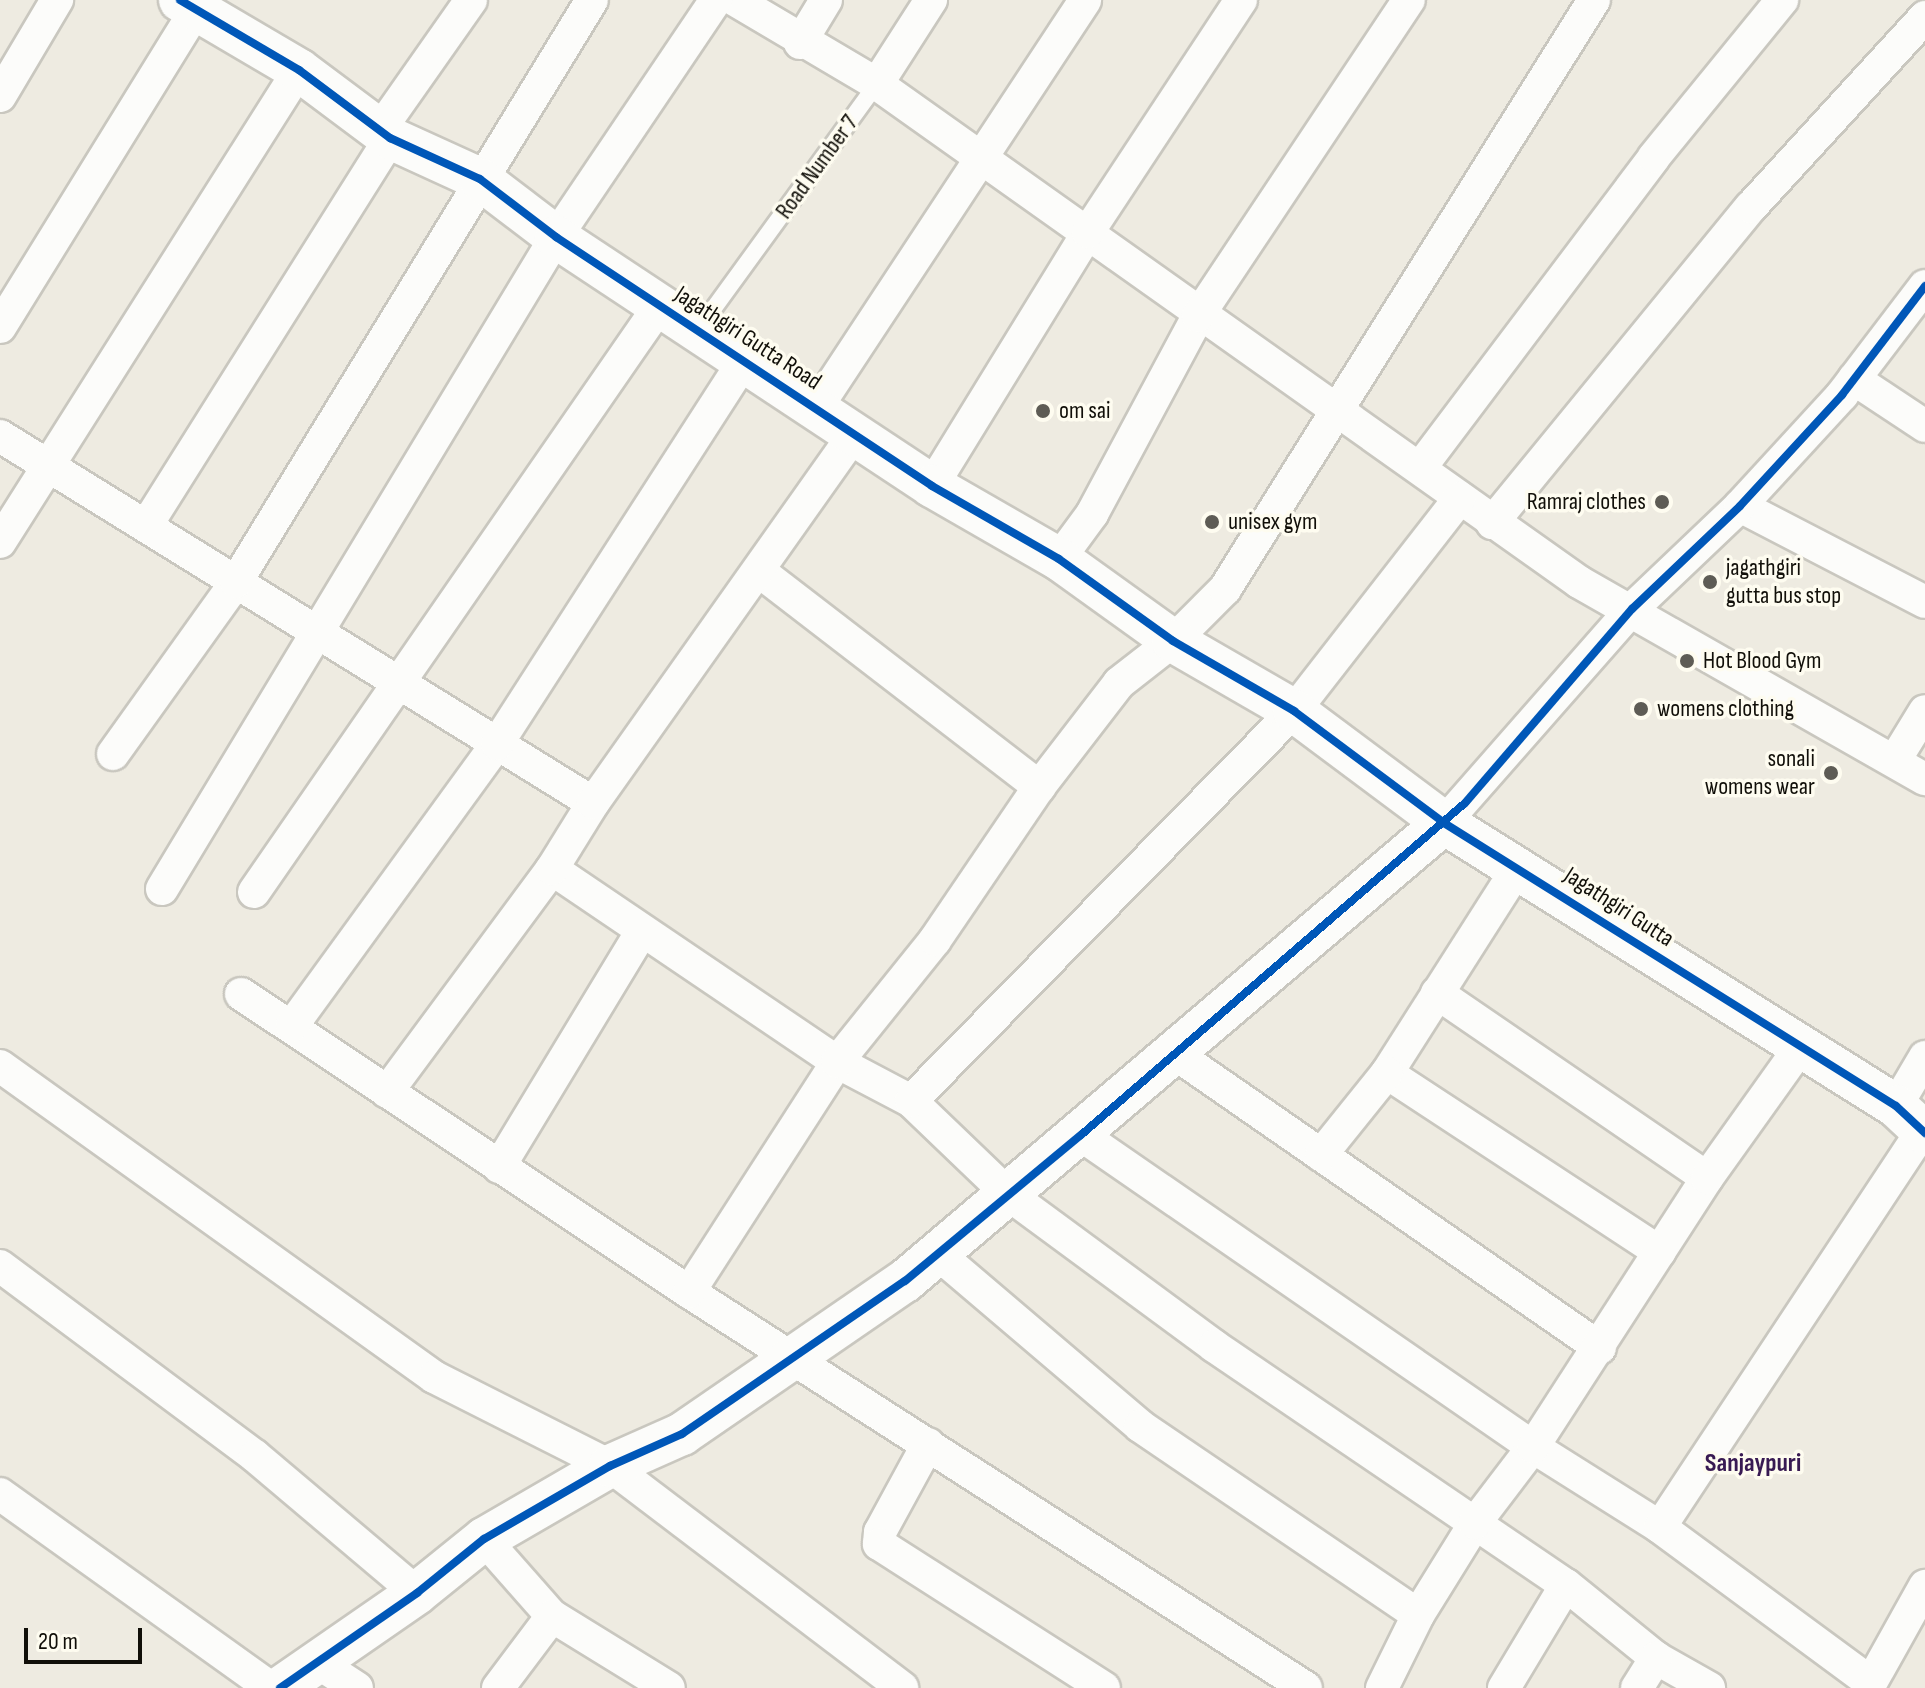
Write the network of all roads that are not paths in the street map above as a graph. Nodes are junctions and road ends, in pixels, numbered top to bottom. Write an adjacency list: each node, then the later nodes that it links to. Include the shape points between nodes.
1 (57, 0): 18 (street)
2 (471, 0): 19 (street)
3 (592, 0): 21 (street)
4 (716, 0): 23 (street)
5 (735, 0): 15 (street)
6 (826, 0): 15 (street)
7 (931, 0): 17 (street, Road Number 7)
8 (1085, 0): 20 (street)
9 (1241, 0): 22 (street)
10 (1409, 0): 26 (street)
11 (1594, 0): 31 (street)
12 (1782, 0): 37 (street, via 1654,157)
13 (193, 4): 16 (street, Jagathgiri Gutta Road); 27 (street)
14 (1925, 17): 41 (street, via 1751,207)
15 (800, 43): 17 (street)
16 (299, 70): 19 (street, Jagathgiri Gutta Road); 36 (street)
17 (877, 84): 20 (street); 28 (lane, Road Number 7)
18 (0, 96)
19 (384, 135): 21 (street, Jagathgiri Gutta Road); 42 (street)
20 (978, 159): 22 (street); 32 (street)
21 (480, 179): 23 (street, Jagathgiri Gutta Road); 46 (street)
22 (1088, 232): 26 (street); 38 (street)
23 (556, 237): 25 (street, Jagathgiri Gutta Road); 49 (street)
24 (1925, 286): 30 (street)
25 (660, 305): 28 (street, Jagathgiri Gutta Road); 51 (street)
26 (1198, 316): 31 (street); 44 (street, via 1092,514)
27 (0, 327)
28 (698, 330): 29 (street, Jagathgiri Gutta Road)
29 (744, 361): 32 (street, Jagathgiri Gutta Road); 54 (street)
30 (1854, 379): 33 (street); 40 (street)
31 (1338, 406): 37 (street); 50 (street, via 1225,589)
32 (817, 407): 34 (street, Jagathgiri Gutta Road)
33 (1925, 426)
34 (855, 433): 38 (street, Jagathgiri Gutta Road); 45 (street)
35 (0, 436): 36 (street)
36 (48, 465): 42 (street); 43 (street)
37 (1420, 468): 39 (street)
38 (932, 486): 44 (street, Jagathgiri Gutta Road)
39 (1460, 498): 41 (street); 52 (street)
40 (1740, 506): 47 (street); 48 (street)
41 (1492, 523): 48 (street, via 1579,582)
42 (146, 526): 46 (street)
43 (0, 542)
44 (1059, 559): 50 (street, Jagathgiri Gutta Road)
45 (759, 571): 58 (street); 59 (street)
46 (236, 582): 49 (street); 55 (street)
47 (1925, 602)
48 (1632, 609): 56 (street); 60 (street)
49 (319, 633): 51 (street); 63 (street)
50 (1173, 641): 52 (street, Jagathgiri Gutta Road); 58 (street, via 1119,683)
51 (397, 681): 54 (street); 64 (street)
52 (1294, 711): 60 (street, Jagathgiri Gutta); 76 (street)
53 (1925, 711): 56 (street)
54 (497, 744): 59 (street); 68 (street)
55 (113, 754)
56 (1895, 760): 57 (street)
57 (1925, 779)
58 (1039, 787): 72 (street, via 935,940)
59 (593, 803): 62 (street)
60 (1444, 823): 61 (street, Jagathgiri Gutta); 70 (street)
61 (1519, 866): 66 (street); 69 (street, Jagathgiri Gutta)
62 (552, 869): 65 (street); 75 (street)
63 (162, 889)
64 (254, 892)
65 (642, 931): 72 (street); 80 (street)
66 (1437, 993): 74 (street); 81 (street)
67 (241, 994): 68 (street)
68 (292, 1026): 75 (street)
69 (1799, 1049): 77 (street, Jagathgiri Gutta); 81 (street)
70 (1174, 1053): 78 (street); 79 (street)
71 (1925, 1057): 77 (street)
72 (837, 1062): 76 (street); 86 (street)
73 (0, 1066): 91 (street, via 434,1377)
74 (1387, 1073): 79 (street); 83 (street)
75 (387, 1092): 80 (street)
76 (911, 1101): 82 (street)
77 (1914, 1123): 94 (street)
78 (1081, 1135): 82 (street); 90 (street)
79 (1321, 1155): 87 (street)
80 (499, 1167): 86 (street)
81 (1707, 1178): 83 (street)
82 (1008, 1194): 84 (street); 93 (street, via 1214,1346)
83 (1660, 1252): 87 (street)
84 (937, 1253): 88 (street); 99 (street, via 1140,1426)
85 (0, 1266): 98 (street, via 255,1456)
86 (689, 1292): 88 (street)
87 (1600, 1348): 90 (street)
88 (794, 1357): 89 (street); 91 (street, via 682,1434)
89 (928, 1444): 110 (street, via 880,1532 879,1544); 111 (street)
90 (1533, 1447): 93 (street); 94 (street)
91 (610, 1466): 95 (street); 109 (street)
92 (0, 1494): 104 (street)
93 (1475, 1523): 96 (street); 99 (street)
94 (1660, 1527): 103 (street)
95 (484, 1539): 98 (street); 100 (street)
96 (1566, 1585): 101 (street); 113 (street)
97 (1925, 1586): 103 (street)
98 (417, 1593): 102 (street)
99 (1418, 1615): 112 (street)
100 (552, 1616): 107 (street); 108 (street)
101 (1656, 1658): 114 (street); 115 (street)
102 (320, 1664): 105 (street); 106 (street)
103 (1869, 1685)
104 (271, 1688)
105 (280, 1688)
106 (357, 1688)
107 (498, 1688)
108 (669, 1688)
109 (902, 1688)
110 (1104, 1688)
111 (1306, 1688)
112 (1382, 1688)
113 (1504, 1688)
114 (1637, 1688)
115 (1709, 1688)

